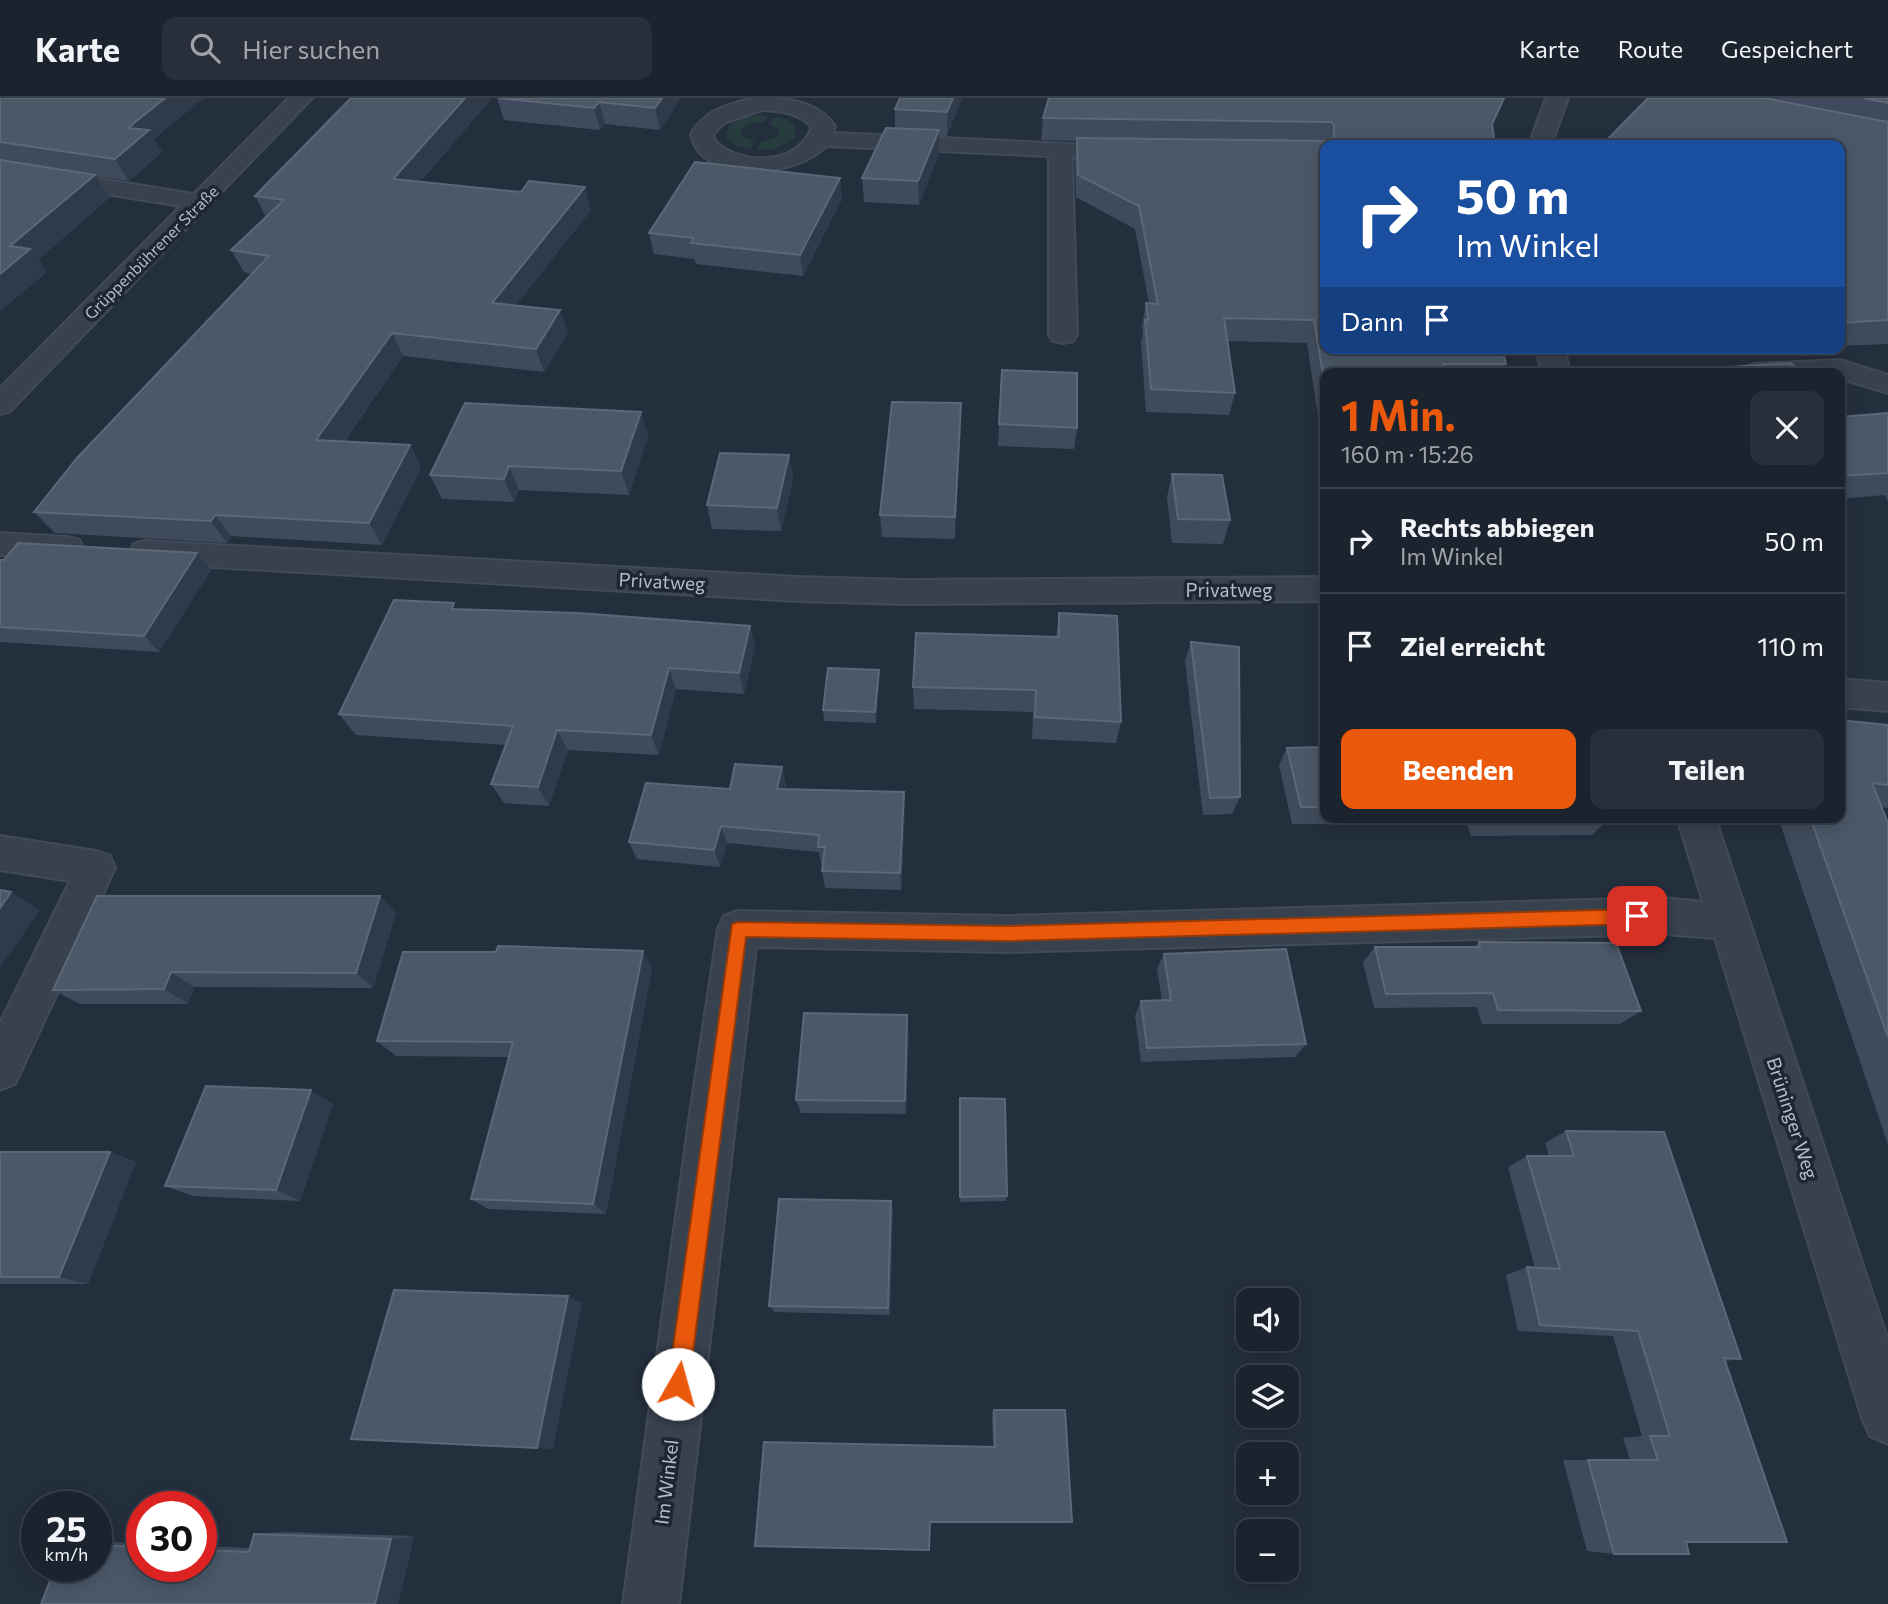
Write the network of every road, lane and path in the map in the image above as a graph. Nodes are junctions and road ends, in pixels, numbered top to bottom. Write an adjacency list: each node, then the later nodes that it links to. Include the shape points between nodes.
1 (301, 98): 11 (street, Grüppenbührener Straße)
2 (1557, 98): 7 (street)
3 (722, 104): 5 (street, via 778,103); 6 (street, via 703,135 706,145 728,160 756,164 785,161 815,148)
4 (838, 109): 5 (street)
5 (815, 115): 6 (street, via 824,126)
6 (822, 139): 8 (street)
7 (1542, 140)
8 (1060, 151): 9 (street); 12 (street)
9 (1143, 152)
10 (0, 170): 11 (street)
11 (200, 202): 15 (street, Grüppenbührener Straße)
12 (1063, 335)
13 (1845, 371): 14 (street)
14 (1888, 384)
15 (0, 405)
16 (0, 544): 17 (street, Privatweg, via 798,589)
17 (1320, 589)
18 (1845, 693): 19 (street)
19 (1888, 697)
20 (1698, 823): 22 (street, Brüninger Weg)
21 (0, 853): 23 (street, via 96,868)
22 (1730, 922): 24 (street, Brüninger Weg); 25 (street, Im Winkel, via 1664,916 1007,934 738,929)
23 (0, 1069)
24 (1888, 1418)
25 (650, 1604)

